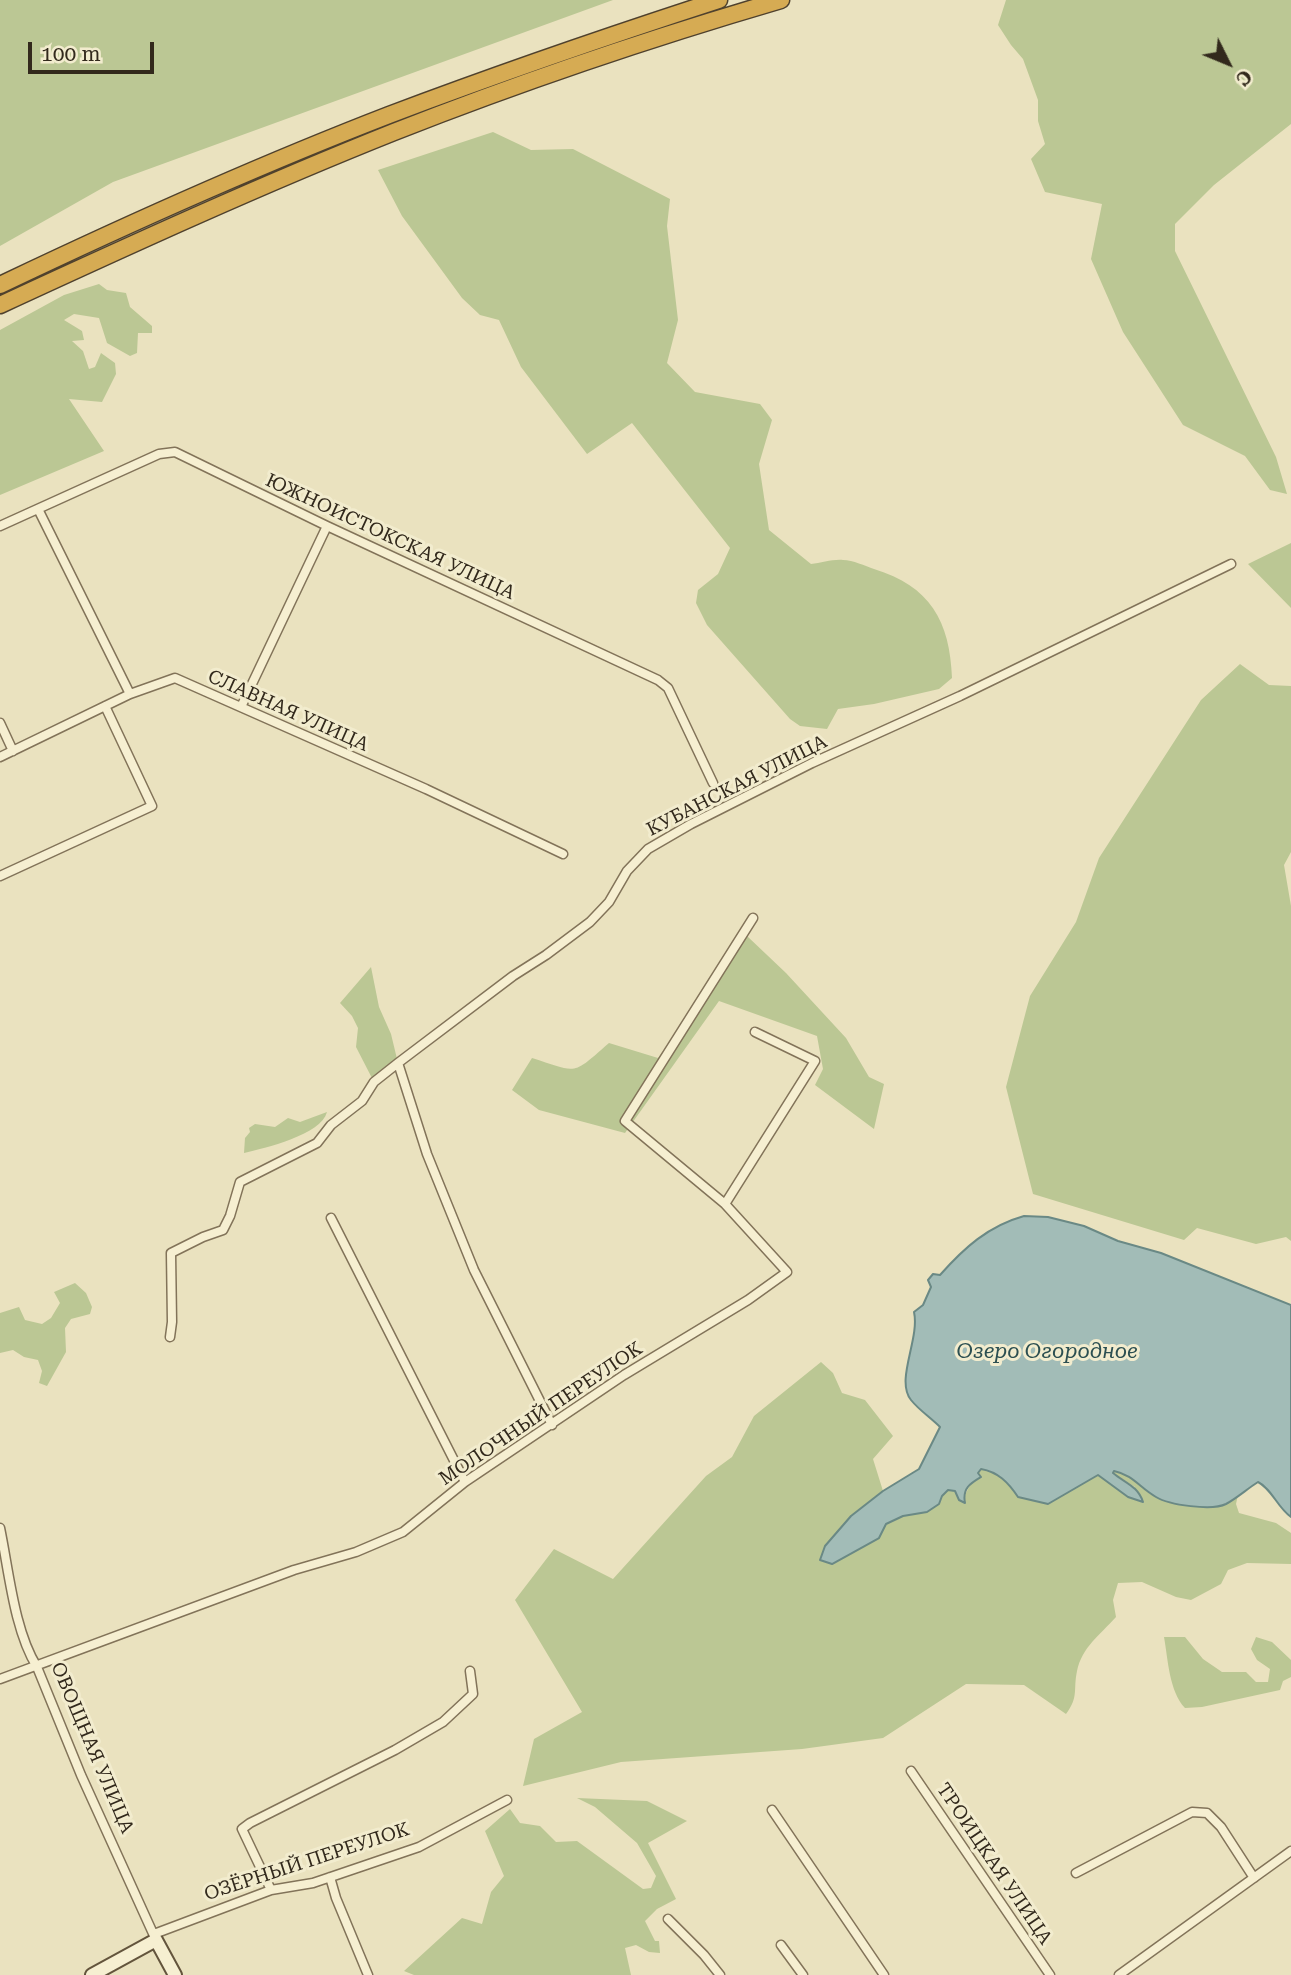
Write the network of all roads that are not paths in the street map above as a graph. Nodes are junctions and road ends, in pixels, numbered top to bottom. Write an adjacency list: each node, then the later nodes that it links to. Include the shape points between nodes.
1 (719, 0): 3 (highway, via 389,115 196,194)
2 (781, 0): 4 (highway, via 568,69 395,132)
3 (0, 285)
4 (0, 304)
5 (38, 509): 6 (street, ЮЖНОИСТОКСКАЯ УЛИЦА); 7 (street, ЮЖНОИСТОКСКАЯ УЛИЦА, via 171,452); 9 (street)
6 (0, 526)
7 (327, 526): 11 (street); 15 (street, ЮЖНОИСТОКСКАЯ УЛИЦА, via 658,680 668,688)
8 (1231, 564): 20 (street, КУБАНСКАЯ УЛИЦА, via 812,764 648,849 590,922)
9 (131, 694): 10 (street, СЛАВНАЯ УЛИЦА); 11 (street, СЛАВНАЯ УЛИЦА, via 175,678)
10 (105, 706): 13 (street, СЛАВНАЯ УЛИЦА); 17 (street, via 152,806)
11 (242, 707): 16 (street, СЛАВНАЯ УЛИЦА)
12 (0, 723): 13 (street)
13 (13, 751): 14 (street, СЛАВНАЯ УЛИЦА)
14 (0, 757)
15 (713, 783)
16 (563, 854)
17 (0, 876)
18 (753, 918): 21 (street, via 625,1121)
19 (755, 1032): 21 (street, via 815,1061)
20 (398, 1063): 23 (street, КУБАНСКАЯ УЛИЦА, via 317,1143 240,1182 223,1230 171,1253); 24 (street, via 427,1154 474,1270)
21 (725, 1204): 24 (street, МОЛОЧНЫЙ ПЕРЕУЛОК, via 787,1272)
22 (331, 1218): 25 (street)
23 (170, 1337)
24 (552, 1425): 25 (street, МОЛОЧНЫЙ ПЕРЕУЛОК)
25 (465, 1482): 27 (street, МОЛОЧНЫЙ ПЕРЕУЛОК, via 403,1532)
26 (0, 1528): 27 (street, ОВОЩНАЯ УЛИЦА, via 18,1615)
27 (37, 1667): 29 (street, МОЛОЧНЫЙ ПЕРЕУЛОК); 39 (street, ОВОЩНАЯ УЛИЦА)
28 (470, 1671): 37 (street, via 472,1694 443,1722 242,1829)
29 (0, 1679)
30 (911, 1771): 47 (street, ТРОИЦКАЯ УЛИЦА)
31 (507, 1800): 35 (street, ОЗЁРНЫЙ ПЕРЕУЛОК, via 419,1847)
32 (772, 1810): 46 (street)
33 (1291, 1851): 36 (street)
34 (1076, 1873): 36 (street, via 1192,1812 1207,1813 1221,1827)
35 (330, 1877): 37 (street, ОЗЁРНЫЙ ПЕРЕУЛОК); 43 (street)
36 (1254, 1878): 48 (street)
37 (271, 1890): 39 (street, ОЗЁРНЫЙ ПЕРЕУЛОК)
38 (668, 1919): 44 (street)
39 (155, 1937): 41 (street, ОЗЁРНЫЙ ПЕРЕУЛОК); 42 (street, ОВОЩНАЯ УЛИЦА)
40 (781, 1945): 45 (street)
41 (92, 1975)
42 (175, 1975)
43 (368, 1975)
44 (720, 1975)
45 (803, 1975)
46 (884, 1975)
47 (1050, 1975)
48 (1119, 1975)

